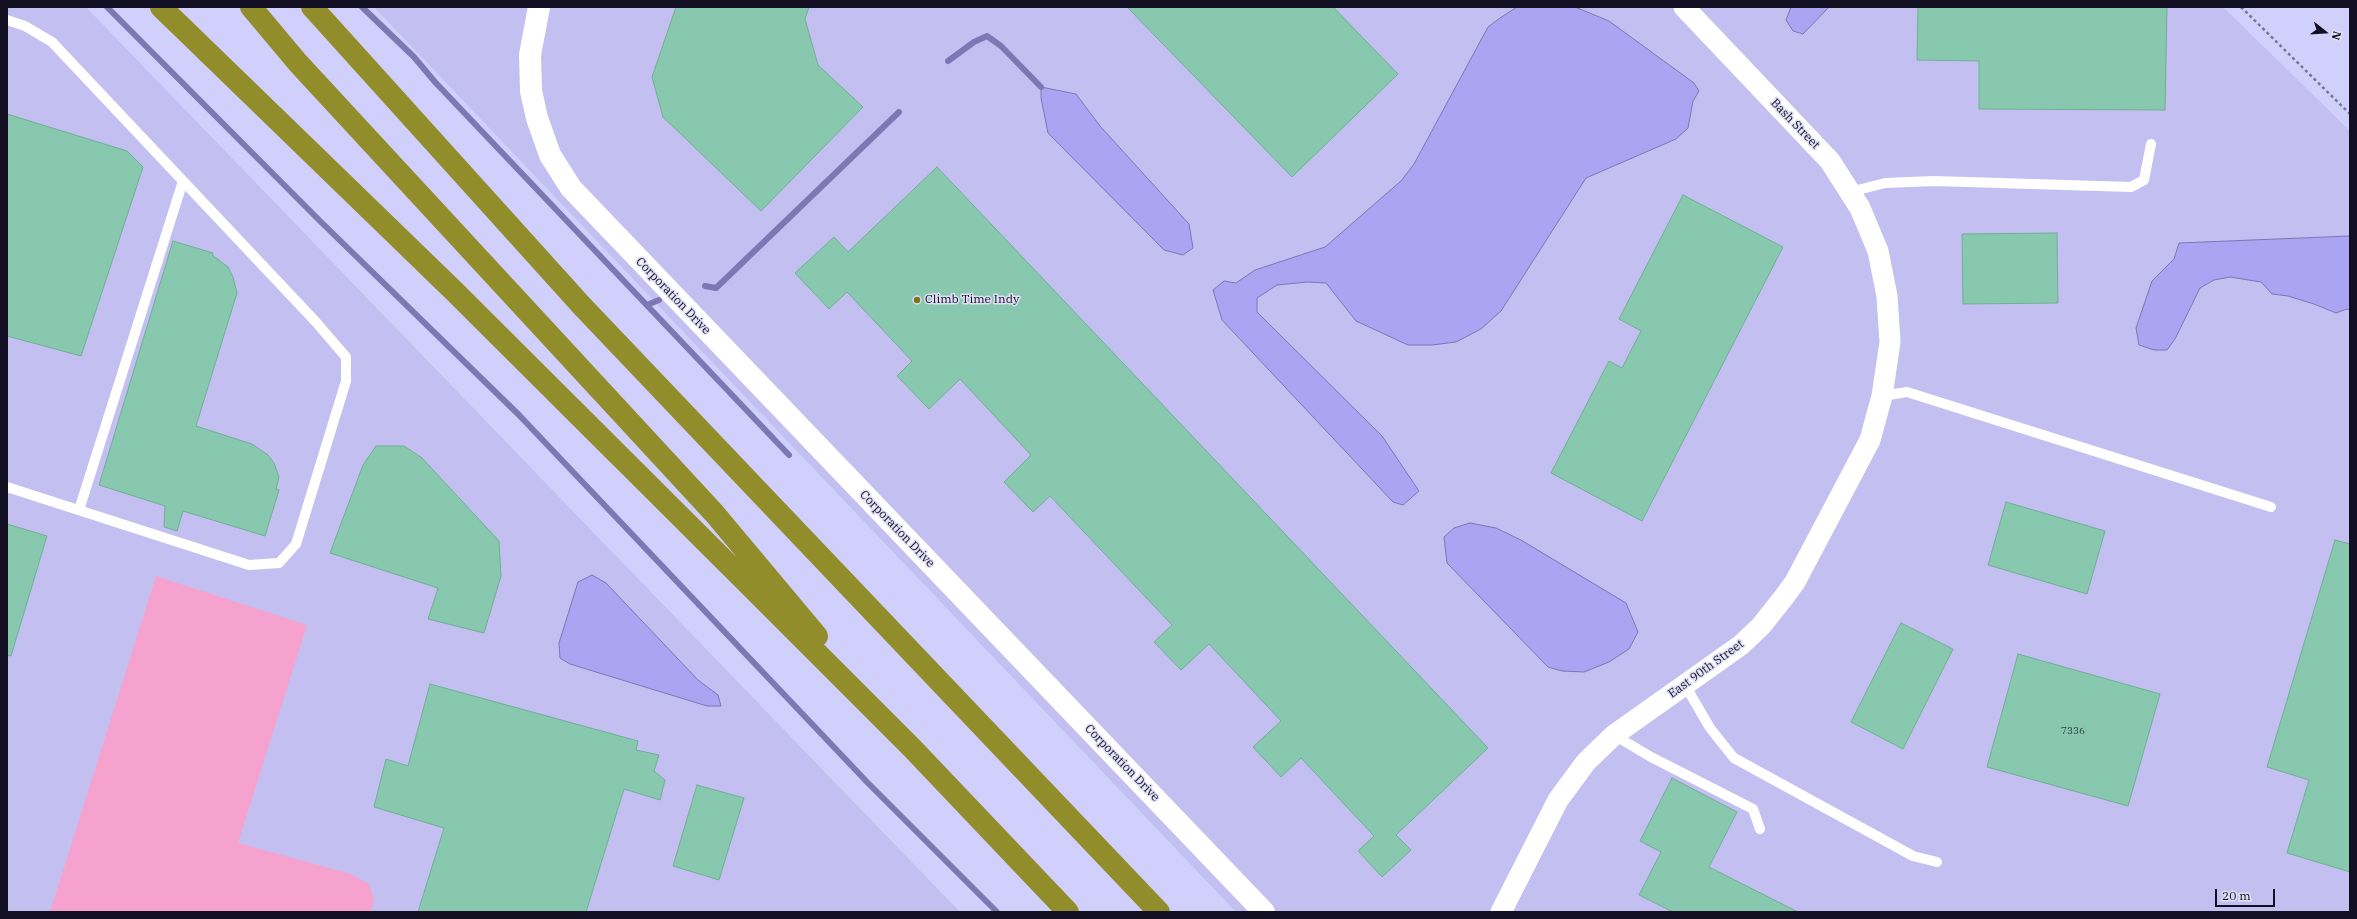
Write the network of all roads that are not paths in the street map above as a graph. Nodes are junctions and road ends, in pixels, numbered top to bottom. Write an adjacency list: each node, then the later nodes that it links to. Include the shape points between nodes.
1 (161, 7): 17 (highway, via 455,292)
2 (251, 7): 17 (highway, via 304,69 714,513)
3 (312, 7): 22 (highway, via 582,306)
4 (539, 7): 23 (street, Corporation Drive, via 530,55 531,91 543,137 560,172 584,203)
5 (1684, 7): 9 (street, Bash Street, via 1830,161)
6 (7, 20): 8 (lane, via 26,26 52,42)
7 (2151, 144): 9 (lane, via 2144,180 2131,187 1934,181 1885,183)
8 (183, 181): 14 (lane); 14 (lane, via 346,357 346,381 296,544 279,563 249,565)
9 (1850, 192): 10 (street, Bash Street, via 1866,219)
10 (1880, 260): 11 (street, East 90th Street, via 1887,296 1890,342)
11 (1882, 396): 13 (lane, via 1907,392); 15 (street, East 90th Street, via 1870,440 1795,582 1773,612 1741,645)
12 (7, 488): 14 (lane)
13 (2271, 507)
14 (78, 510)
15 (1685, 685): 16 (street, East 90th Street); 19 (lane, via 1710,728 1734,758 1913,856)
16 (1614, 735): 18 (lane, via 1650,757 1753,809); 20 (street, East 90th Street, via 1586,762 1558,800)
17 (912, 748): 21 (highway)
18 (1760, 829)
19 (1937, 862)
20 (1505, 911)
21 (1068, 912)
22 (1159, 912)
23 (1264, 912)

